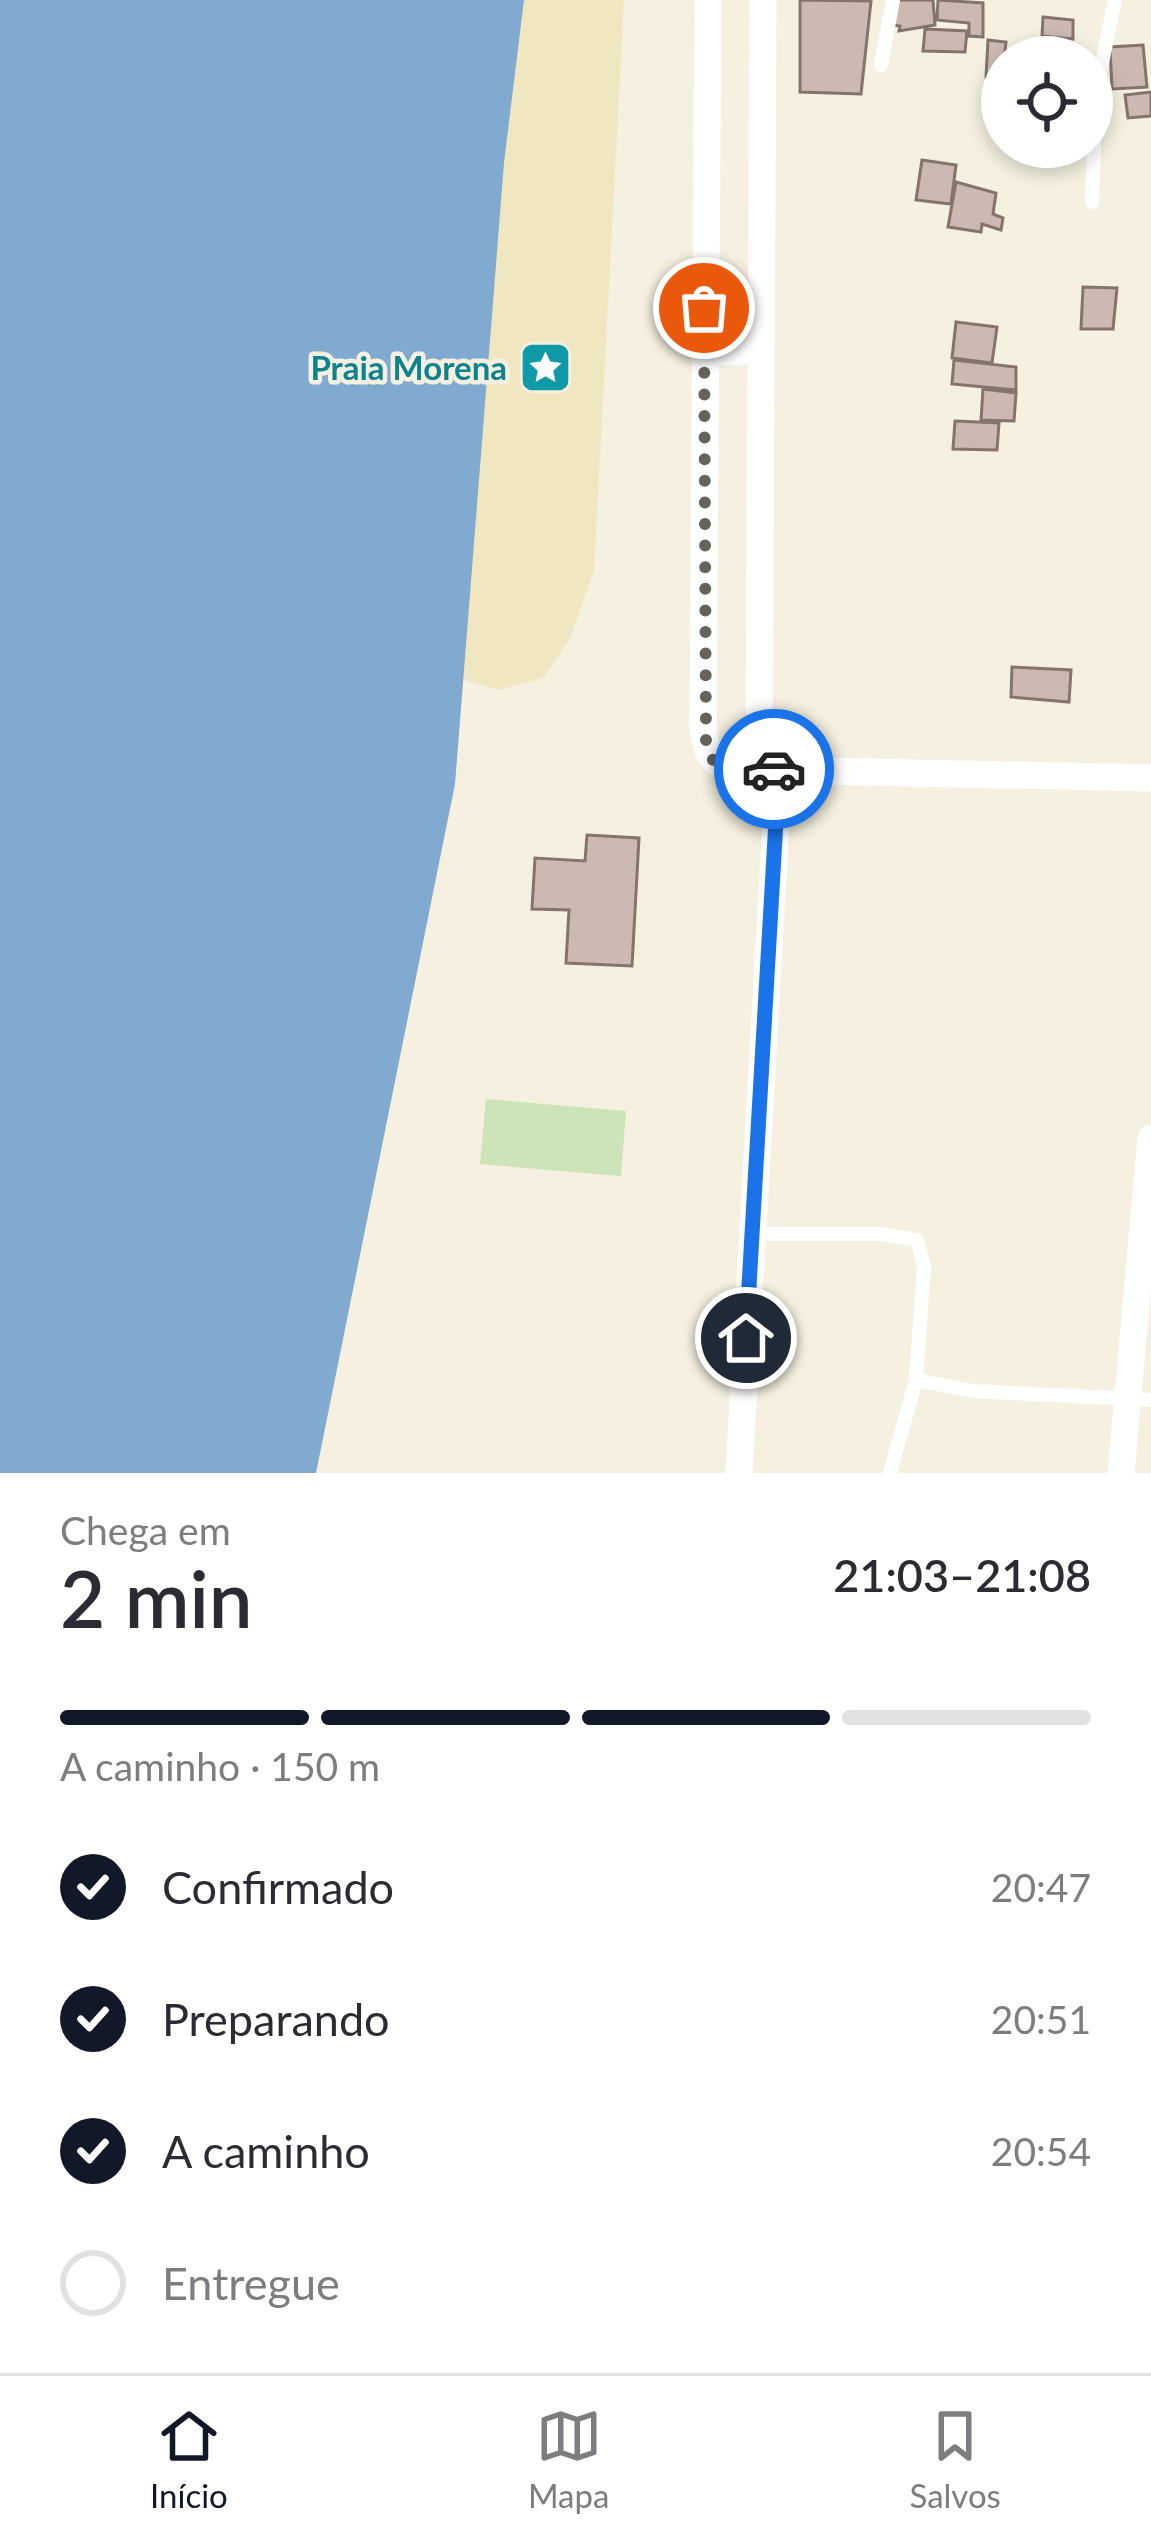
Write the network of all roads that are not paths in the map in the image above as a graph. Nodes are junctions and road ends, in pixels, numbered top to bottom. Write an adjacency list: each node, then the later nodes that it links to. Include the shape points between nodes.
1 (708, 0): 8 (street)
2 (763, 0): 7 (street)
3 (893, 0): 5 (lane)
4 (1114, 0): 6 (lane, via 1096,92)
5 (881, 65)
6 (1092, 202)
7 (760, 351): 8 (street); 9 (street, via 760,735)
8 (704, 352): 9 (street, via 706,748 716,765)
9 (779, 769): 10 (street); 12 (street)
10 (1151, 778)
11 (1151, 1138): 14 (street)
12 (752, 1234): 13 (lane, via 917,1240 924,1266); 15 (street)
13 (916, 1380): 14 (lane, via 974,1391); 16 (lane)
14 (1141, 1398): 17 (street)
15 (739, 1473)
16 (890, 1473)
17 (1120, 1473)

